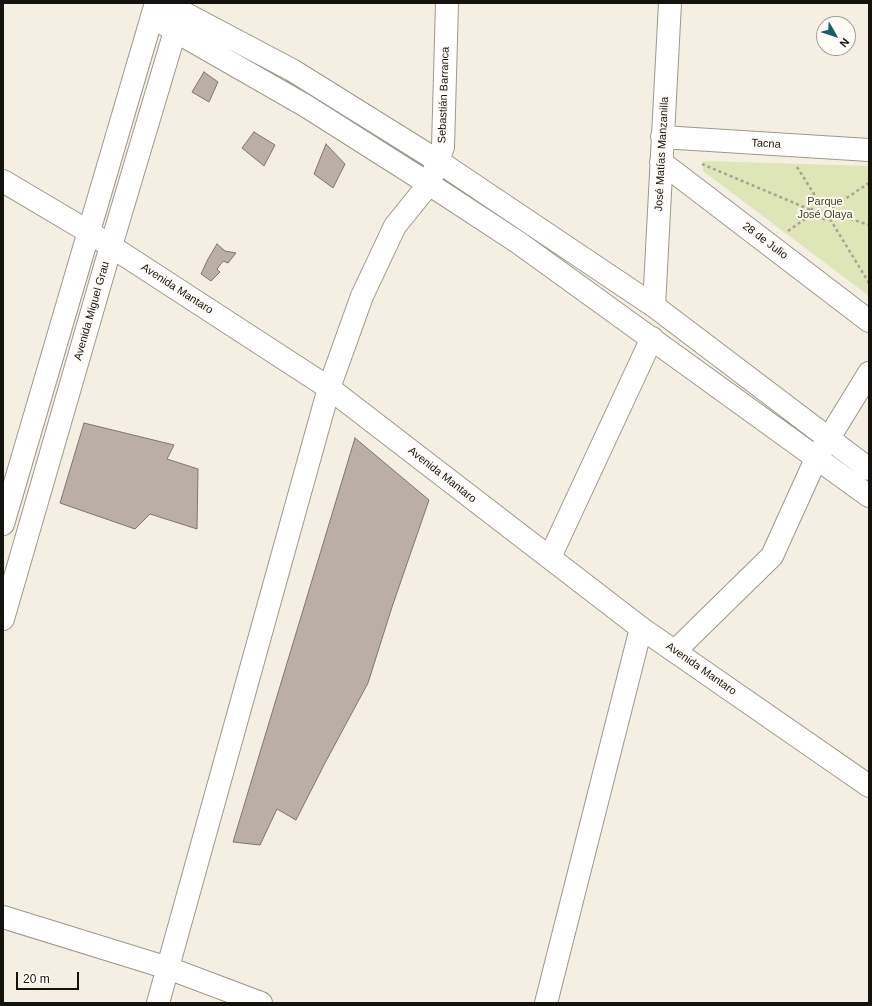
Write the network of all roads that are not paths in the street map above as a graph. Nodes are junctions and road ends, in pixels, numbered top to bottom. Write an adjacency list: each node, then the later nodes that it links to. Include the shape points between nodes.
1 (447, 3): 6 (street, Sebastián Barranca, via 443,146)
2 (670, 3): 4 (street, José Matías Manzanilla)
3 (169, 11): 6 (street, via 292,70); 9 (street, via 306,106); 10 (street); 11 (street, Avenida Miguel Grau)
4 (662, 138): 5 (street, Tacna); 7 (street, José Matías Manzanilla)
5 (869, 150)
6 (438, 161): 9 (street, Sebastián Barranca); 12 (street)
7 (661, 162): 12 (street, José Matías Manzanilla); 13 (street, 28 de Julio)
8 (3, 181): 10 (street, Avenida Mantaro)
9 (429, 184): 14 (street, via 519,243); 16 (street, Sebastián Barranca, via 395,226 362,296)
10 (89, 232): 11 (street, Avenida Mantaro); 21 (street)
11 (111, 246): 16 (street, Avenida Mantaro); 23 (street, Avenida Miguel Grau)
12 (654, 306): 17 (street)
13 (869, 321)
14 (652, 338): 18 (street); 22 (street)
15 (869, 373): 17 (street)
16 (329, 388): 22 (street, Avenida Mantaro); 28 (street, Sebastián Barranca)
17 (829, 439): 18 (street); 19 (street)
18 (816, 459): 20 (street); 25 (street, via 772,556)
19 (869, 469)
20 (869, 496)
21 (3, 524)
22 (550, 557): 24 (street, Avenida Mantaro)
23 (3, 619)
24 (641, 628): 25 (street, Avenida Mantaro); 31 (street)
25 (675, 652): 26 (street, Avenida Mantaro)
26 (869, 786)
27 (3, 918): 28 (street)
28 (168, 968): 29 (street, Sebastián Barranca); 30 (street)
29 (158, 1003)
30 (261, 1003)
31 (546, 1003)

